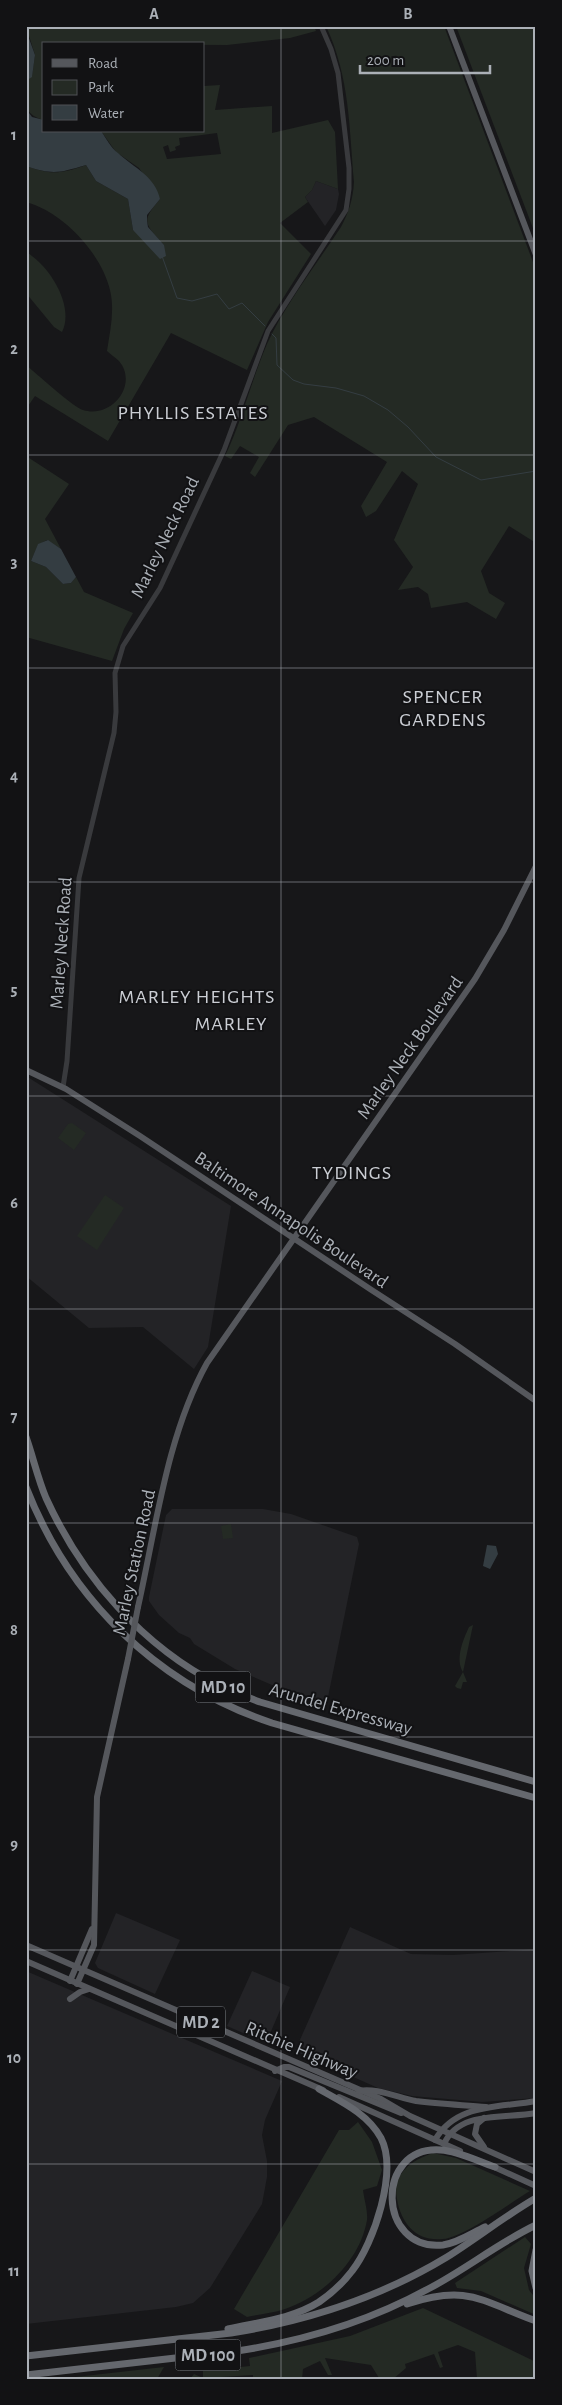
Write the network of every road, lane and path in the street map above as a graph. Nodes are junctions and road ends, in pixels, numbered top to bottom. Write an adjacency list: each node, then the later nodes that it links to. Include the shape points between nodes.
1 (320, 26): 6 (street, Marley Neck Road, via 338,73 349,168 346,210 268,331 224,450 160,588 130,632 118,660 114,682 114,733 79,878)
2 (449, 26): 3 (main road)
3 (536, 255)
4 (536, 866): 7 (main road, Marley Neck Boulevard, via 474,980)
5 (26, 1070): 6 (main road, Baltimore Annapolis Boulevard)
6 (63, 1087): 7 (main road, Baltimore Annapolis Boulevard)
7 (295, 1238): 8 (main road, Baltimore Annapolis Boulevard); 13 (main road, Marley Station Road, bridge, via 207,1363 184,1409 174,1443 97,1797)
8 (536, 1401)
9 (26, 1437): 11 (highway, Arundel Expressway / MD 10, via 46,1497 87,1570 148,1638 186,1665 222,1686 260,1702)
10 (26, 1487): 12 (highway, Arundel Expressway / MD 10, via 58,1553 94,1604 140,1650 192,1687 232,1708 272,1723)
11 (536, 1782)
12 (536, 1798)
13 (94, 1923): 16 (main road, Marley Station Road); 17 (main road, Marley Station Road, via 94,1945)
14 (26, 1945): 16 (main road, Ritchie Highway / MD 2)
15 (26, 1961): 18 (main road, Ritchie Highway / MD 2)
16 (76, 1967): 17 (main road, Ritchie Highway / MD 2); 18 (main road, Marley Station Road)
17 (83, 1970): 19 (main road, Marley Station Road); 24 (main road, Ritchie Highway / MD 2)
18 (70, 1980): 19 (main road, Ritchie Highway / MD 2)
19 (77, 1984): 20 (main road, Ritchie Highway / MD 2)
20 (89, 1989): 21 (main road); 22 (main road, Ritchie Highway / MD 2)
21 (70, 1999)
22 (275, 2071): 23 (main road, Ritchie Highway / MD 2); 28 (main road, via 289,2067 388,2110)
23 (319, 2089): 32 (main road, Ritchie Highway / MD 2); 45 (highway, via 367,2120 381,2138 387,2157 379,2209 362,2255 342,2283 304,2310)
24 (360, 2091): 26 (main road, via 369,2089 433,2103); 28 (main road, Ritchie Highway / MD 2)
25 (536, 2101): 26 (main road)
26 (486, 2107): 30 (main road, via 461,2115)
27 (536, 2113): 29 (main road)
28 (410, 2116): 30 (main road, Ritchie Highway / MD 2)
29 (484, 2118): 31 (main road); 34 (main road, via 477,2124 475,2134)
30 (441, 2130): 31 (main road, Ritchie Highway / MD 2); 32 (main road)
31 (449, 2134): 33 (main road); 34 (main road, Ritchie Highway / MD 2)
32 (435, 2140): 33 (main road, Ritchie Highway / MD 2)
33 (444, 2144): 35 (main road, Ritchie Highway / MD 2)
34 (488, 2151): 36 (main road, Ritchie Highway / MD 2)
35 (495, 2168): 37 (main road, Ritchie Highway / MD 2); 39 (highway, via 441,2150 416,2155 402,2167 393,2181 391,2199 395,2216 411,2236 426,2243 442,2245 460,2240)
36 (536, 2172)
37 (536, 2186)
38 (536, 2198): 39 (highway, MD 100)
39 (520, 2207): 45 (highway, MD 100, via 445,2258 355,2302 260,2328)
40 (536, 2225): 43 (highway, MD 100, via 441,2282)
41 (536, 2250): 42 (highway, via 532,2271)
42 (536, 2288)
43 (385, 2310): 44 (highway, via 437,2296 464,2295 492,2302); 47 (highway, MD 100, via 327,2331 266,2347)
44 (536, 2321)
45 (186, 2338): 46 (highway, MD 100)
46 (26, 2356)
47 (26, 2375)

